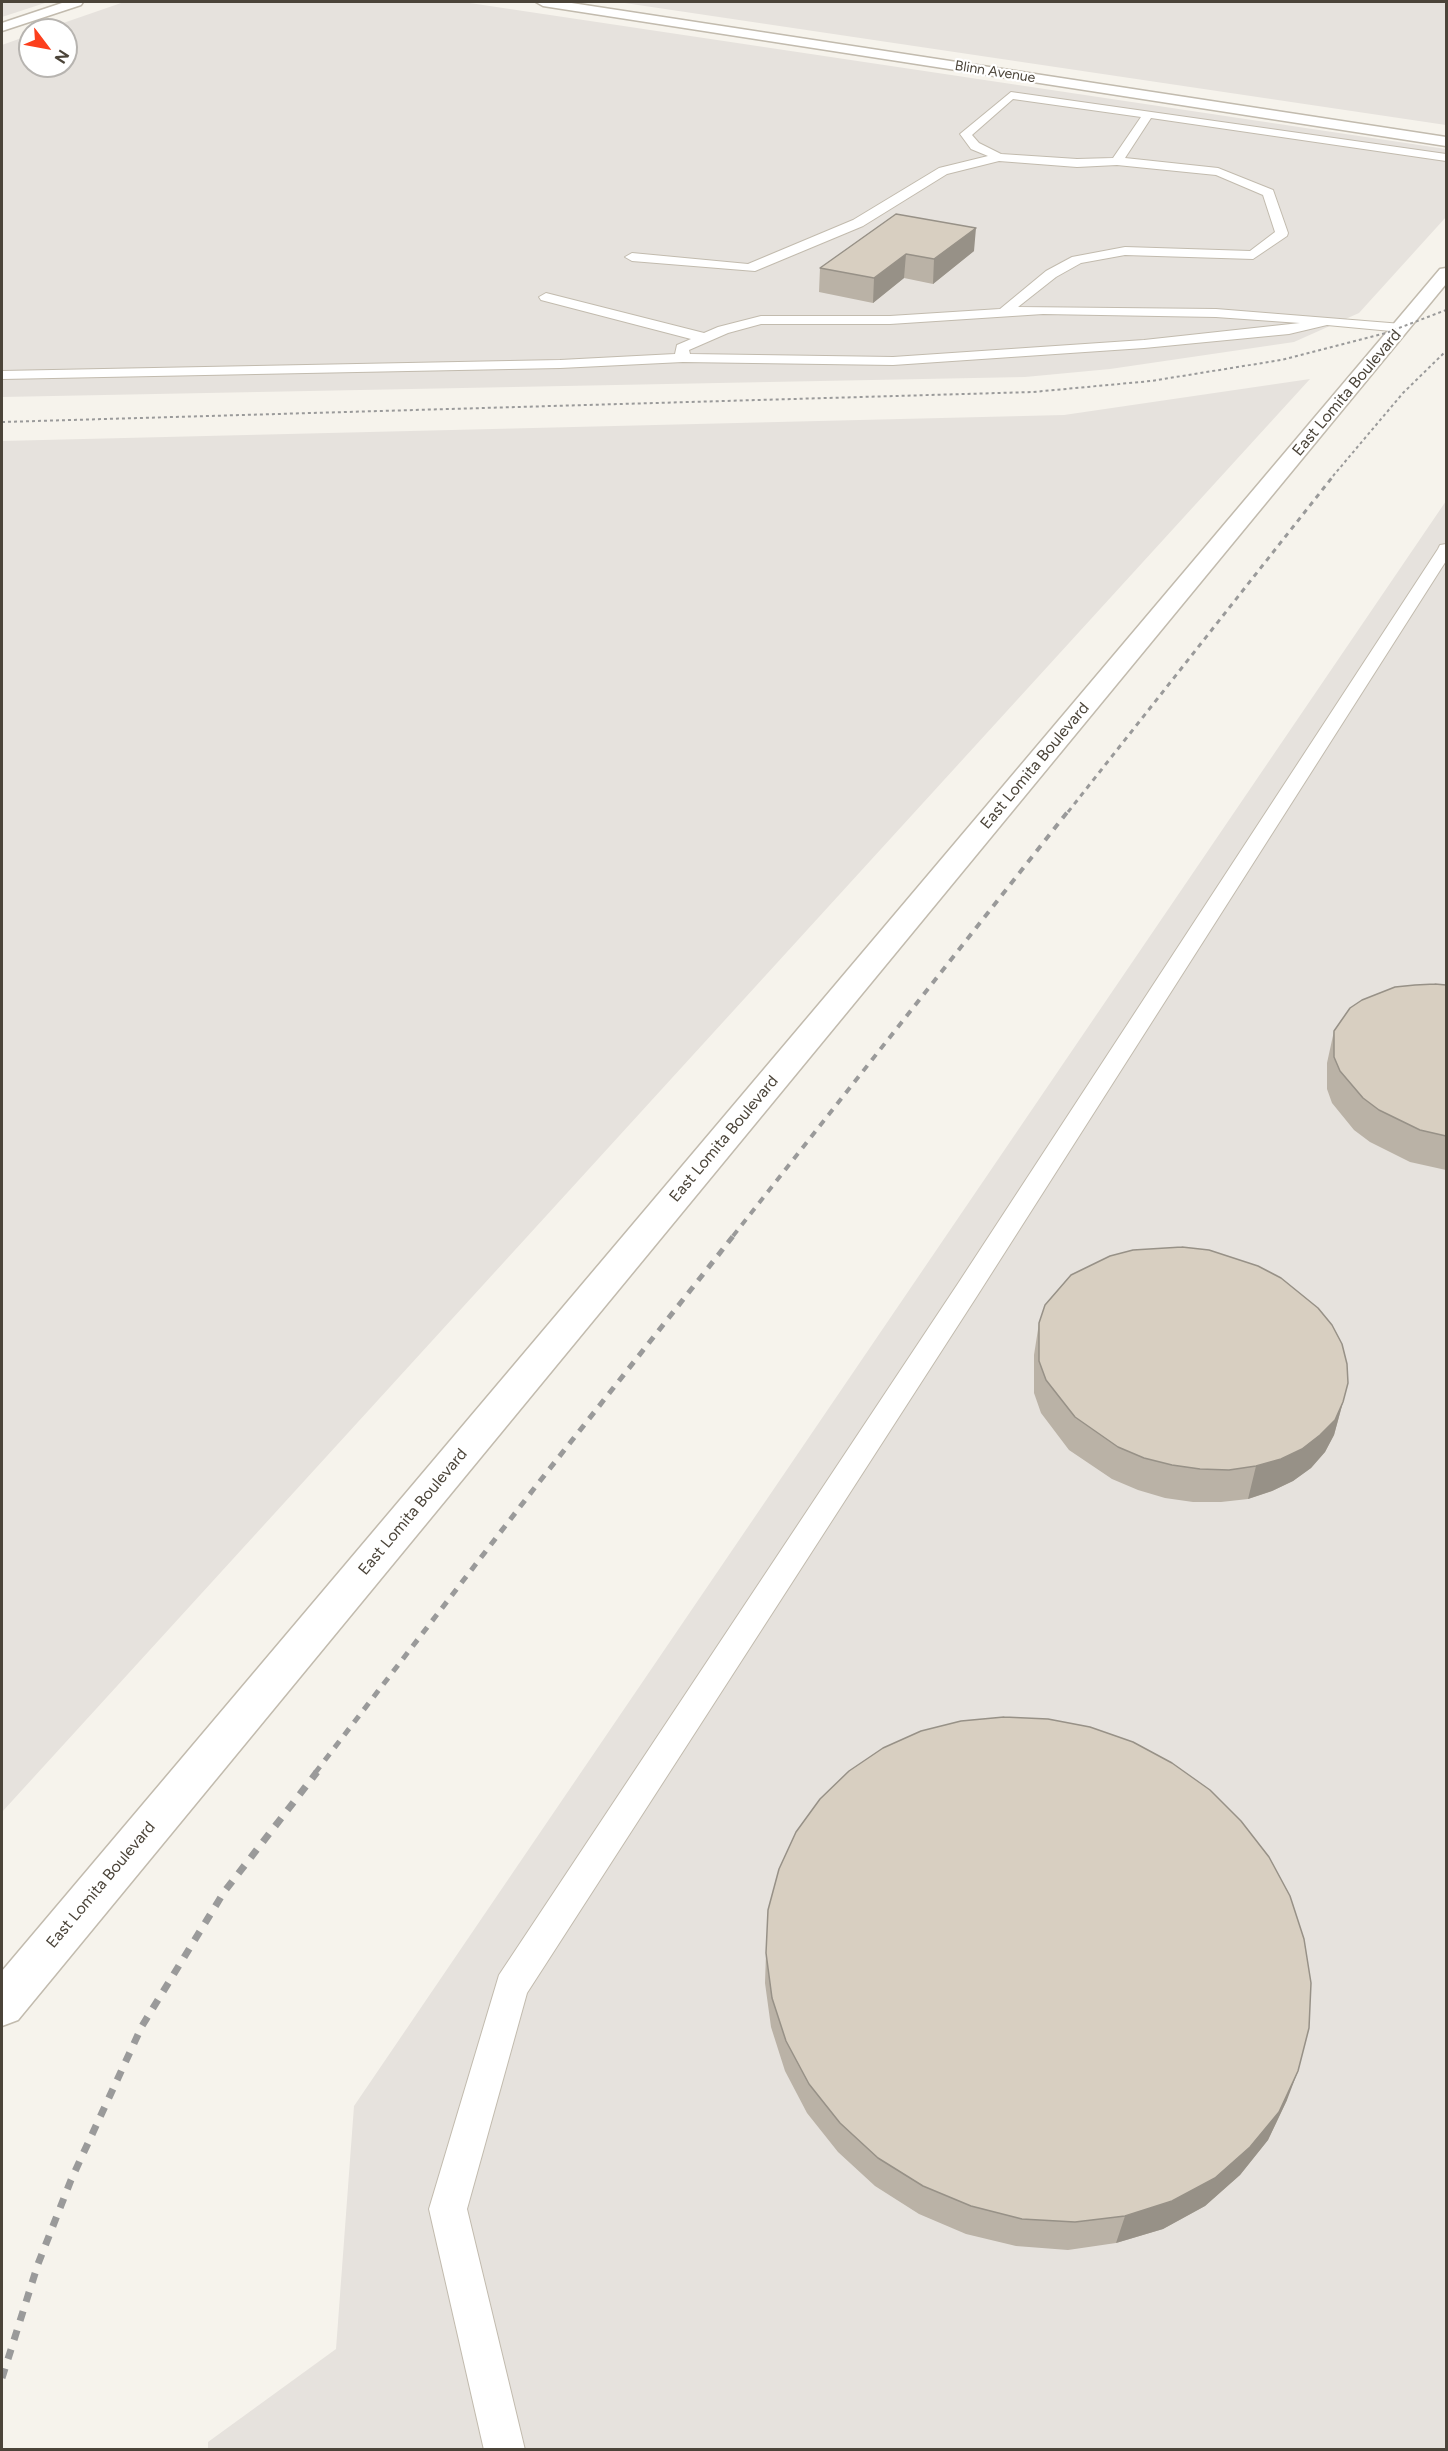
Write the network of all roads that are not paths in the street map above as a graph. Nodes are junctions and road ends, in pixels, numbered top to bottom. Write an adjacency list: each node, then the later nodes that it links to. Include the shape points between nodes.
1 (76, 2): 3 (street)
2 (543, 2): 5 (street, Blinn Avenue)
3 (2, 27)
4 (1148, 115): 6 (lane); 7 (lane, via 1011,95 966,134 975,146); 8 (lane)
5 (1446, 142)
6 (1446, 156)
7 (999, 157): 8 (lane, via 1077,163); 9 (lane, via 943,171 858,223 750,268)
8 (1117, 161): 12 (lane, via 1218,172 1269,193 1282,233 1253,255 1125,251 1077,260 1051,274)
9 (632, 257)
10 (1446, 273): 14 (street, East Lomita Boulevard)
11 (546, 297): 15 (lane)
12 (1005, 312): 13 (lane, via 1216,313); 15 (lane, via 890,320 761,320)
13 (1328, 321): 14 (lane); 16 (lane, via 1289,330 1144,344 893,361)
14 (1402, 328): 19 (street, East Lomita Boulevard)
15 (705, 338): 16 (lane, via 682,348)
16 (683, 358): 17 (lane)
17 (2, 375)
18 (1446, 549): 20 (lane, via 511,1987 447,2209)
19 (2, 2005)
20 (506, 2450)

